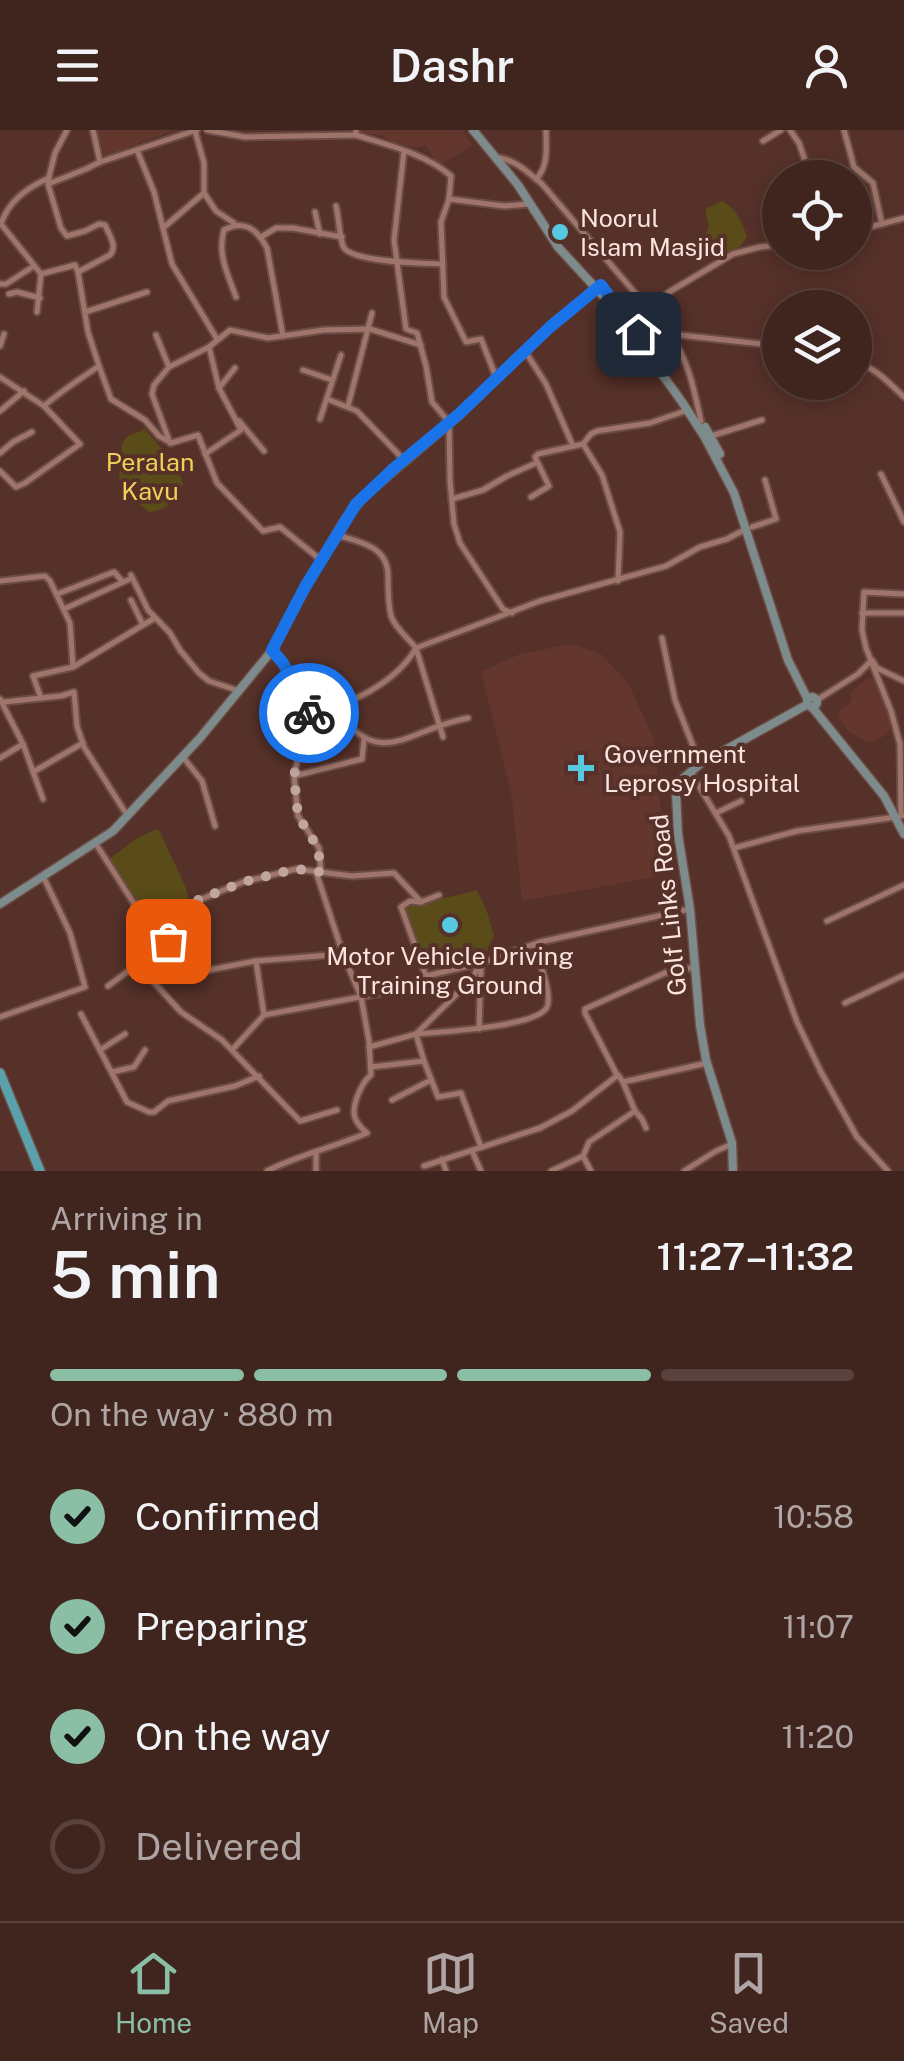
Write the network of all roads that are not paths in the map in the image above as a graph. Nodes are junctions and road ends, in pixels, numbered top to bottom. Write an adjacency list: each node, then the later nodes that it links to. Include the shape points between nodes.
1 (67, 130): 18 (street)
2 (92, 130): 16 (street)
3 (196, 130): 12 (street); 19 (street)
4 (207, 130): 10 (street, via 245,137)
5 (476, 130): 14 (main road)
6 (546, 130): 17 (street, via 546,161)
7 (781, 130): 11 (street)
8 (790, 130): 15 (street)
9 (844, 130): 26 (street, via 854,167 873,183)
10 (356, 132): 13 (street)
11 (762, 141)
12 (137, 150): 16 (street); 28 (street)
13 (404, 152): 20 (street, via 451,176); 33 (street)
14 (497, 157): 17 (street); 21 (main road); 36 (main road)
15 (804, 160)
16 (100, 162): 18 (street)
17 (536, 178): 45 (street)
18 (48, 181): 35 (street, via 17,198 1,224); 37 (street, via 67,236 99,224 114,245 110,255)
19 (204, 193): 25 (street); 28 (street)
20 (449, 198): 21 (street); 34 (street, via 441,222)
21 (530, 204): 36 (main road, via 558,247)
22 (336, 206): 31 (street)
23 (315, 212): 29 (street)
24 (904, 218): 26 (street)
25 (235, 224): 30 (street); 43 (street, via 221,242)
26 (882, 224): 27 (street)
27 (872, 227)
28 (162, 228): 54 (street, via 177,275)
29 (320, 234): 30 (street, via 276,228); 31 (street)
30 (261, 236): 53 (street)
31 (342, 237): 33 (street, via 350,255)
32 (762, 247): 45 (street, via 733,254)
33 (396, 261): 34 (street); 57 (street, via 406,329 416,331)
34 (443, 264): 67 (street, via 444,297 466,342 482,339)
35 (34, 266): 38 (street); 39 (street)
36 (582, 268): 40 (main road)
37 (78, 272): 38 (street, via 76,265); 47 (street)
38 (42, 274): 44 (street)
39 (0, 284)
40 (599, 287): 59 (main road); 75 (main road); 81 (main road)
41 (146, 292): 47 (street)
42 (8, 294): 44 (street)
43 (236, 297)
44 (40, 298): 46 (street)
45 (648, 310): 52 (street)
46 (37, 312)
47 (85, 312): 61 (street)
48 (372, 314): 49 (street)
49 (370, 329): 53 (street); 57 (street); 74 (street)
50 (4, 334): 56 (street)
51 (156, 334): 62 (street)
52 (670, 334): 55 (street); 81 (street, via 692,378)
53 (283, 336): 54 (street, via 230,330)
54 (218, 340): 58 (street)
55 (762, 344)
56 (0, 346)
57 (421, 346): 80 (street, via 432,402)
58 (209, 348): 62 (street); 69 (street)
59 (524, 351): 67 (main road); 86 (street)
60 (341, 355): 68 (street)
61 (99, 366): 73 (street); 84 (street, via 111,399)
62 (170, 367): 84 (street, via 152,394)
63 (235, 368): 69 (street)
64 (303, 370): 68 (street)
65 (872, 370): 71 (street)
66 (0, 377): 70 (street)
67 (496, 377): 80 (main road)
68 (332, 380): 72 (street)
69 (219, 388): 77 (street)
70 (24, 391): 73 (street); 76 (street)
71 (904, 397)
72 (327, 399): 74 (street); 78 (street)
73 (44, 406): 92 (street, via 80,444 16,487)
74 (348, 406): 90 (street)
75 (688, 410): 81 (main road); 85 (street, via 597,431)
76 (0, 411)
77 (234, 415): 87 (street); 89 (street, via 241,430)
78 (320, 418)
79 (762, 420): 83 (street)
80 (449, 422): 90 (main road); 96 (street)
81 (702, 426): 83 (main road); 98 (main road)
82 (32, 432): 88 (street)
83 (711, 436): 98 (main road)
84 (170, 443): 89 (street, via 198,435)
85 (583, 444): 86 (street); 103 (street, via 602,475 620,532)
86 (573, 446): 91 (street, via 538,454)
87 (264, 451)
88 (0, 453)
89 (205, 454): 100 (street, via 216,483 255,524 263,531 280,526)
90 (404, 460): 99 (main road, via 356,504)
91 (536, 463): 95 (street, via 550,486); 96 (street)
92 (0, 471)
93 (882, 474): 97 (street)
94 (764, 480): 98 (street, via 776,519)
95 (532, 497)
96 (452, 499): 109 (street, via 460,543)
97 (904, 522)
98 (749, 528): 103 (street); 123 (main road, via 788,660)
99 (337, 534): 100 (main road); 115 (street, via 384,556 392,620)
100 (320, 560): 116 (main road)
101 (0, 574): 102 (street)
102 (1, 581): 105 (street, via 45,576)
103 (618, 581): 109 (street)
104 (124, 582): 105 (street, via 114,572); 108 (street); 112 (street, via 132,576)
105 (57, 594): 108 (street)
106 (904, 594): 110 (street, via 864,592)
107 (131, 600): 113 (street)
108 (64, 608): 118 (street)
109 (512, 613): 115 (street)
110 (862, 613): 111 (street); 117 (street)
111 (904, 613)
112 (155, 618): 113 (street); 120 (street, via 199,673)
113 (143, 625): 118 (street)
114 (662, 638): 134 (street, via 675,700)
115 (416, 648): 124 (street, via 385,682); 127 (street)
116 (272, 650): 120 (main road); 125 (street)
117 (872, 660): 119 (street); 123 (street); 138 (street, via 900,744)
118 (73, 666): 121 (street, via 33,676)
119 (904, 681)
120 (239, 691): 132 (main road)
121 (41, 698): 122 (street); 130 (street, via 74,692)
122 (1, 700): 131 (street)
123 (812, 702): 134 (main road); 143 (main road)
124 (336, 707): 125 (street); 129 (street)
125 (310, 718): 137 (street)
126 (468, 718): 127 (street)
127 (439, 725): 128 (street); 129 (street, via 393,744)
128 (442, 737)
129 (364, 739): 137 (street, via 362,759)
130 (82, 743): 135 (street); 142 (street)
131 (24, 744): 133 (street); 135 (street)
132 (182, 755): 142 (main road); 144 (street, via 202,781)
133 (0, 758)
134 (700, 764): 136 (main road)
135 (34, 772): 139 (street)
136 (690, 772): 141 (street); 154 (main road, Golf Links Road, via 676,792)
137 (294, 776): 148 (street, via 298,816 318,848)
138 (902, 787): 143 (street)
139 (43, 799)
140 (741, 801): 141 (street)
141 (716, 813): 147 (street)
142 (127, 815): 146 (main road)
143 (901, 818): 145 (main road); 147 (street, via 797,830)
144 (215, 826)
145 (904, 834)
146 (96, 844): 149 (main road); 156 (street)
147 (734, 848): 208 (street, via 820,1072 857,1136)
148 (318, 872): 152 (street, via 394,874); 156 (street, via 296,869 243,882); 159 (street)
149 (43, 876): 153 (main road); 171 (street, via 70,933 85,987)
150 (904, 885): 155 (street)
151 (438, 895): 152 (street)
152 (421, 902): 165 (street, via 402,907)
153 (0, 904)
154 (690, 909): 158 (street); 163 (main road, Golf Links Road)
155 (827, 921)
156 (154, 928): 157 (street)
157 (168, 941): 160 (street, via 201,969); 162 (street)
158 (534, 944): 161 (street); 172 (street, via 547,1007 539,1016)
159 (343, 954): 160 (street); 167 (street)
160 (256, 961): 170 (street)
161 (481, 963): 165 (street); 172 (street); 174 (street)
162 (137, 964): 166 (street); 178 (street, via 181,1012)
163 (694, 967): 180 (main road, Golf Links Road); 184 (street, via 585,1009)
164 (904, 975): 168 (street)
165 (426, 976): 167 (street)
166 (108, 986)
167 (361, 997): 170 (street); 175 (street)
168 (845, 1002)
169 (81, 1014): 176 (street)
170 (264, 1016): 178 (street)
171 (0, 1017)
172 (478, 1029): 174 (street)
173 (125, 1034): 176 (street)
174 (416, 1034): 175 (street); 179 (street)
175 (369, 1047): 181 (street)
176 (100, 1050): 182 (street)
177 (145, 1050): 182 (street, via 134,1067)
178 (232, 1050): 185 (street)
179 (424, 1061): 181 (street); 186 (street)
180 (707, 1063): 187 (street); 192 (main road, Golf Links Road)
181 (371, 1067): 195 (street, via 354,1113 367,1133)
182 (112, 1072): 185 (street, via 127,1102 149,1112)
183 (0, 1073): 199 (main road)
184 (618, 1075): 187 (street); 193 (street, via 540,1128)
185 (259, 1076): 189 (street, via 300,1120)
186 (431, 1080): 188 (street); 193 (street, via 438,1097 461,1093)
187 (623, 1082): 190 (street)
188 (392, 1100)
189 (337, 1110)
190 (635, 1111): 191 (street); 196 (street, via 589,1142)
191 (646, 1128)
192 (732, 1144): 206 (street); 207 (main road, Golf Links Road)
193 (481, 1147): 194 (street)
194 (472, 1151): 197 (street); 203 (street)
195 (316, 1152): 200 (street); 201 (street)
196 (582, 1156): 204 (street); 205 (street)
197 (442, 1159): 198 (street); 202 (street)
198 (424, 1166)
199 (40, 1171)
200 (267, 1171)
201 (316, 1171)
202 (446, 1171)
203 (481, 1171)
204 (551, 1171)
205 (591, 1171)
206 (684, 1171)
207 (733, 1171)
208 (888, 1171)

